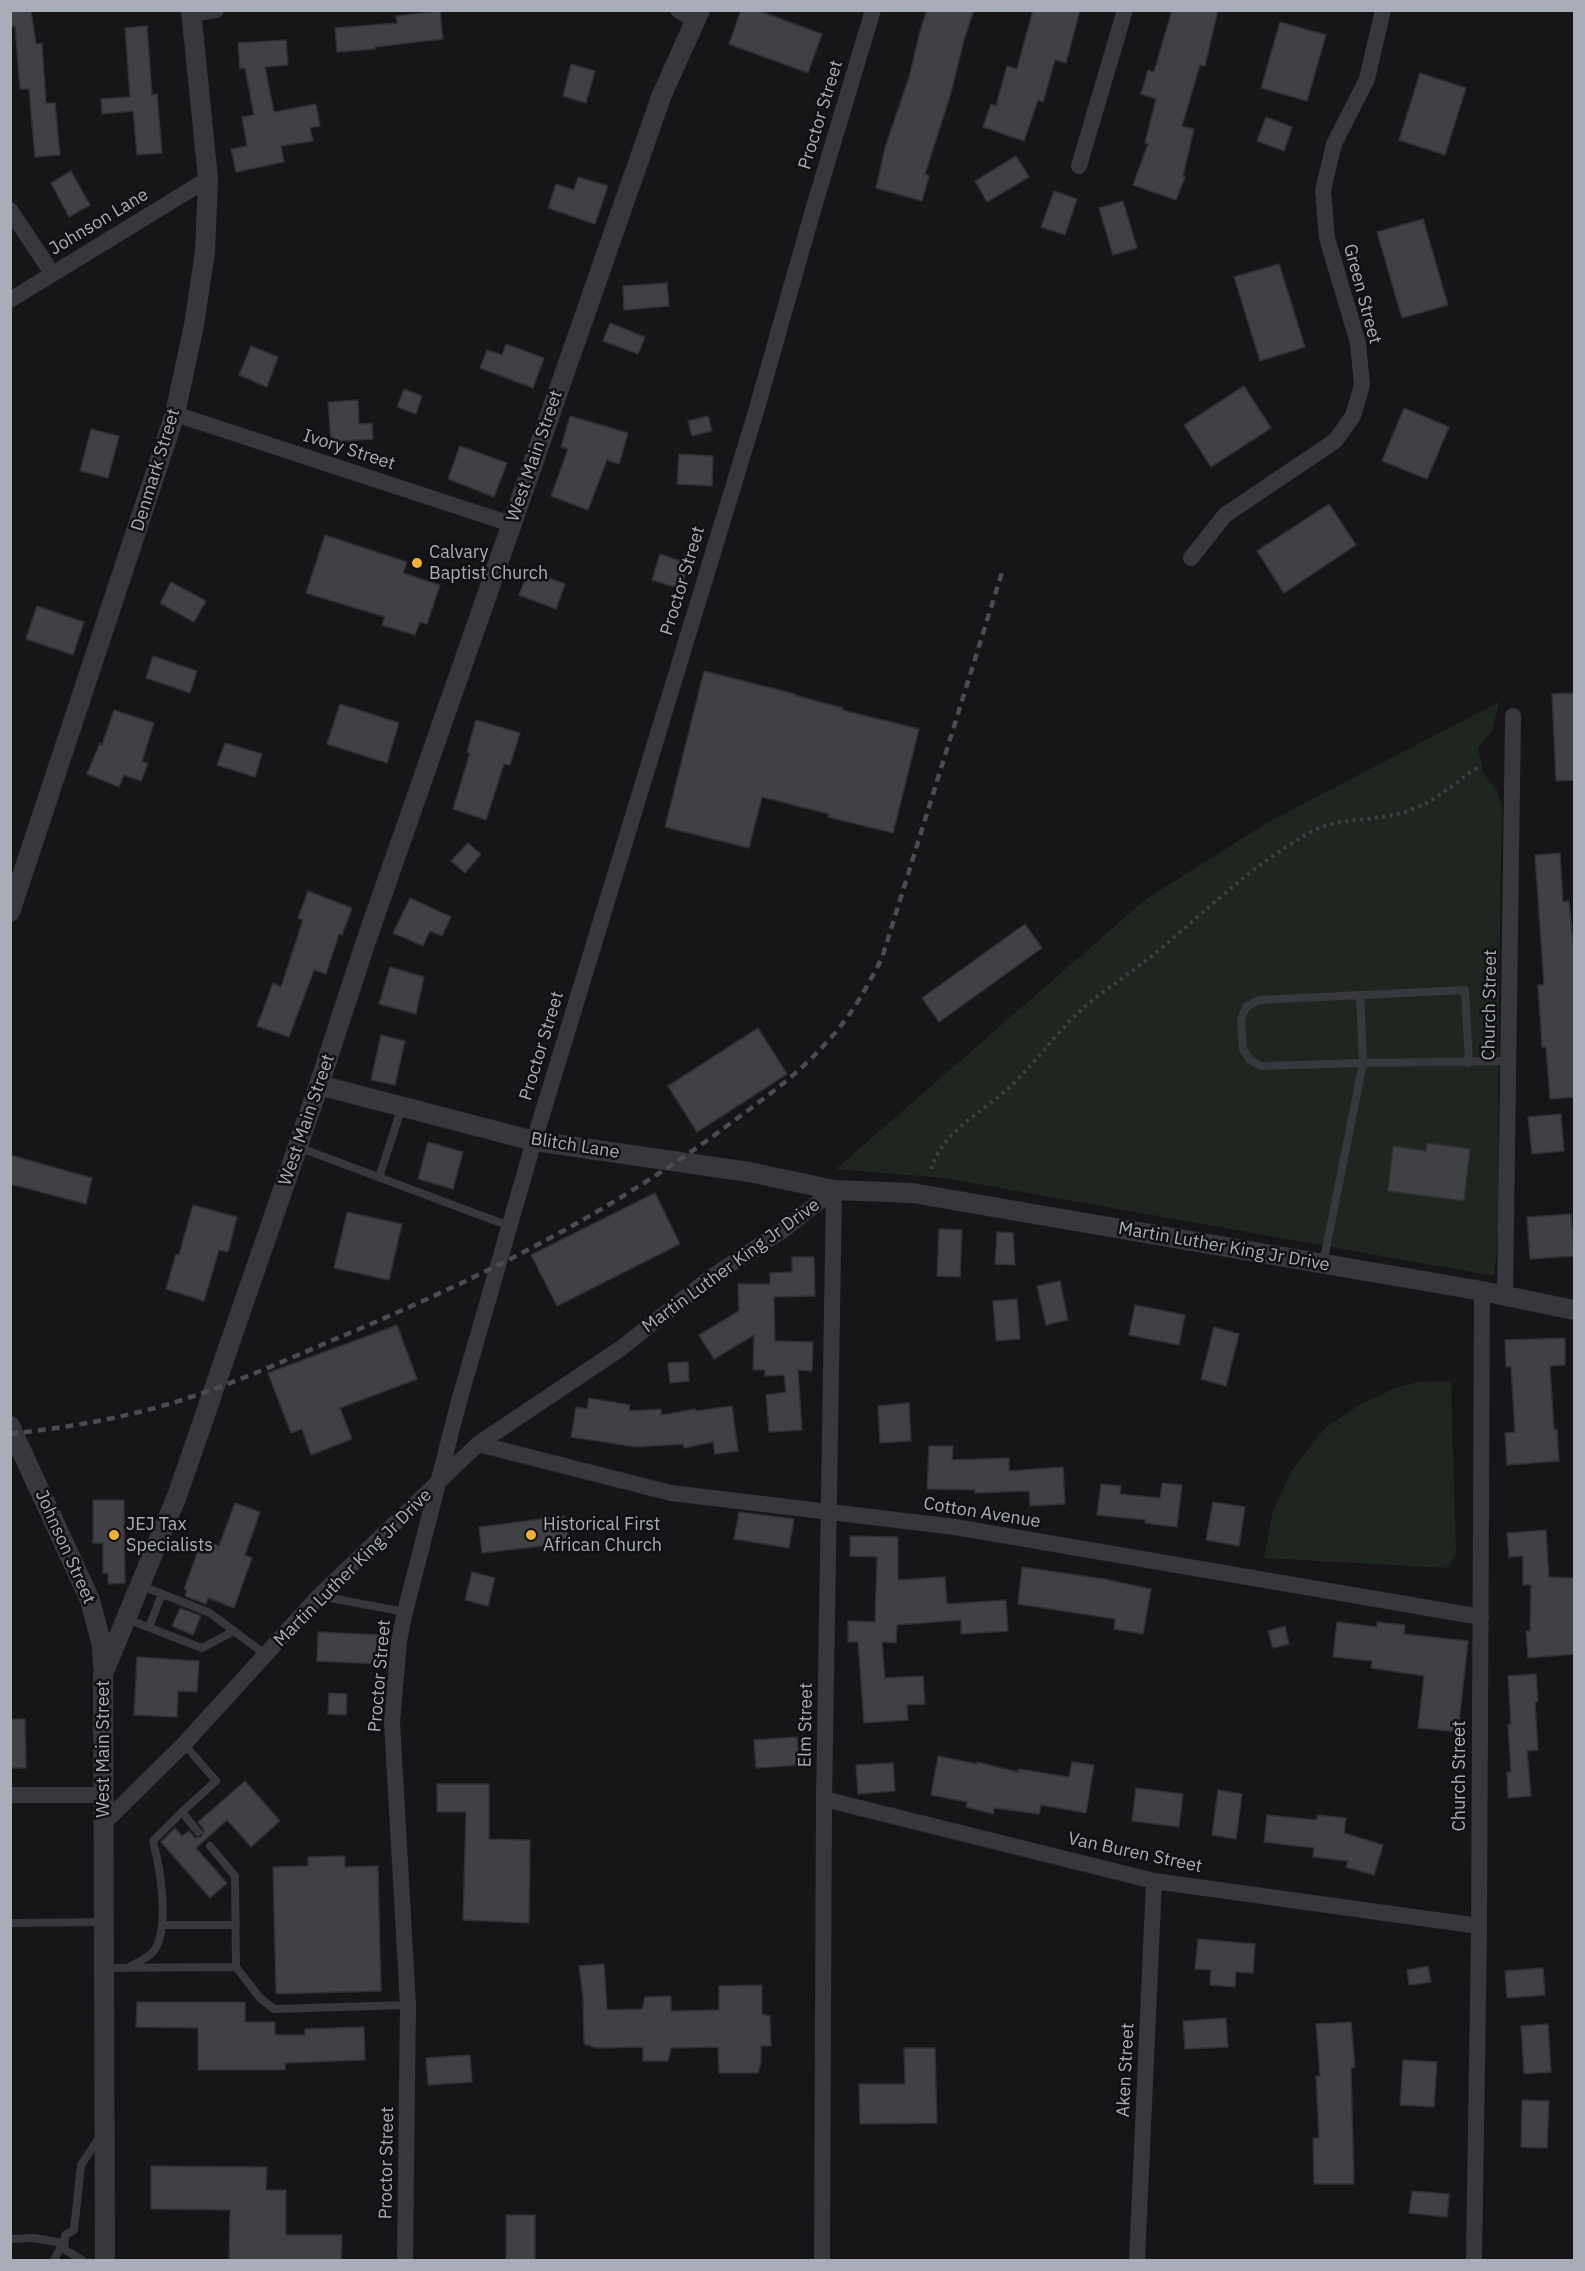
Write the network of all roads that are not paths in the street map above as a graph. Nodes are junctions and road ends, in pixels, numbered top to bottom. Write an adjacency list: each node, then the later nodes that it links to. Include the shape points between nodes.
1 (216, 10): 5 (street)
2 (873, 10): 23 (street, Proctor Street, via 755,415)
3 (1125, 10): 7 (street)
4 (1383, 10): 14 (street, Green Street, via 1367,79 1334,144 1323,190 1327,238 1358,343 1362,385 1353,416 1335,441 1226,515)
5 (191, 12): 8 (street, Denmark Street)
6 (691, 14): 13 (street, West Main Street)
7 (1079, 166)
8 (208, 179): 10 (street, Johnson Lane); 12 (street, Denmark Street, via 205,252)
9 (10, 210): 10 (street)
10 (52, 273): 11 (street, Johnson Lane)
11 (10, 300)
12 (175, 414): 13 (street, Ivory Street); 16 (street, Denmark Street)
13 (512, 524): 21 (street, West Main Street)
14 (1191, 558)
15 (1513, 716): 18 (street, Church Street)
16 (10, 912)
17 (1360, 995): 19 (lane); 19 (lane, via 1259,1000 1246,1007 1241,1019 1243,1049 1250,1060 1261,1066); 20 (lane, via 1465,990)
18 (1509, 1061): 20 (lane); 30 (street, Church Street)
19 (1363, 1063): 20 (lane); 28 (lane)
20 (1468, 1063)
21 (319, 1085): 22 (street, Blitch Lane); 24 (street, West Main Street)
22 (402, 1106): 23 (street, Blitch Lane); 25 (lane)
23 (534, 1141): 26 (street, Blitch Lane, via 748,1172); 27 (street, Proctor Street)
24 (298, 1146): 25 (lane); 36 (street, West Main Street, via 177,1496)
25 (379, 1177): 27 (lane)
26 (834, 1190): 28 (street, Martin Luther King Jr Drive, via 912,1193); 33 (street, Martin Luther King Jr Drive, via 620,1349); 35 (street, Elm Street)
27 (509, 1226): 34 (street, Proctor Street)
28 (1323, 1264): 29 (street, Martin Luther King Jr Drive)
29 (1482, 1291): 30 (street, Martin Luther King Jr Drive); 40 (street, Church Street)
30 (1505, 1295): 31 (street, Martin Luther King Jr Drive)
31 (1575, 1310)
32 (10, 1426): 45 (street, Johnson Street, via 90,1600 102,1646)
33 (478, 1444): 34 (street, Martin Luther King Jr Drive); 35 (street, Cotton Avenue, via 671,1493)
34 (437, 1483): 38 (street, Martin Luther King Jr Drive); 39 (street, Proctor Street)
35 (829, 1511): 40 (street, Cotton Avenue, via 955,1527); 49 (street, Elm Street)
36 (140, 1585): 37 (lane); 41 (street, West Main Street)
37 (162, 1594): 42 (lane); 43 (lane, via 210,1613)
38 (319, 1596): 39 (lane); 44 (street, Martin Luther King Jr Drive)
39 (405, 1612): 63 (street, Proctor Street, via 392,1722)
40 (1481, 1617): 59 (street, Church Street)
41 (127, 1618): 42 (lane); 45 (street, West Main Street)
42 (149, 1627): 43 (lane, via 202,1648)
43 (234, 1631): 44 (lane)
44 (266, 1656): 46 (street, Martin Luther King Jr Drive)
45 (103, 1674): 48 (street, West Main Street)
46 (184, 1744): 50 (lane, via 216,1781); 51 (street, Martin Luther King Jr Drive)
47 (10, 1795): 48 (street)
48 (104, 1795): 51 (street, West Main Street)
49 (824, 1799): 54 (street, Van Buren Street); 71 (street, Elm Street)
50 (182, 1812): 52 (lane); 57 (lane, via 153,1841 160,1870)
51 (104, 1823): 55 (street, West Main Street)
52 (198, 1832)
53 (210, 1846): 58 (lane, via 235,1876)
54 (1154, 1881): 59 (street, Van Buren Street); 72 (street, Aken Street)
55 (104, 1922): 56 (lane); 61 (street, West Main Street)
56 (10, 1923)
57 (163, 1925): 58 (lane); 62 (lane, via 153,1952)
58 (236, 1925): 60 (lane)
59 (1479, 1926): 73 (street, Church Street)
60 (236, 1967): 62 (lane); 63 (lane, via 260,1998 274,2009)
61 (104, 1968): 62 (lane); 64 (street, West Main Street)
62 (129, 1968)
63 (408, 2005): 70 (street, Proctor Street)
64 (104, 2130): 66 (lane, via 81,2165 74,2230 65,2235); 69 (street, West Main Street)
65 (10, 2239): 66 (lane)
66 (63, 2243): 67 (lane); 68 (lane, via 64,2249)
67 (54, 2260)
68 (82, 2260)
69 (105, 2260)
70 (405, 2260)
71 (822, 2260)
72 (1137, 2260)
73 (1474, 2260)

